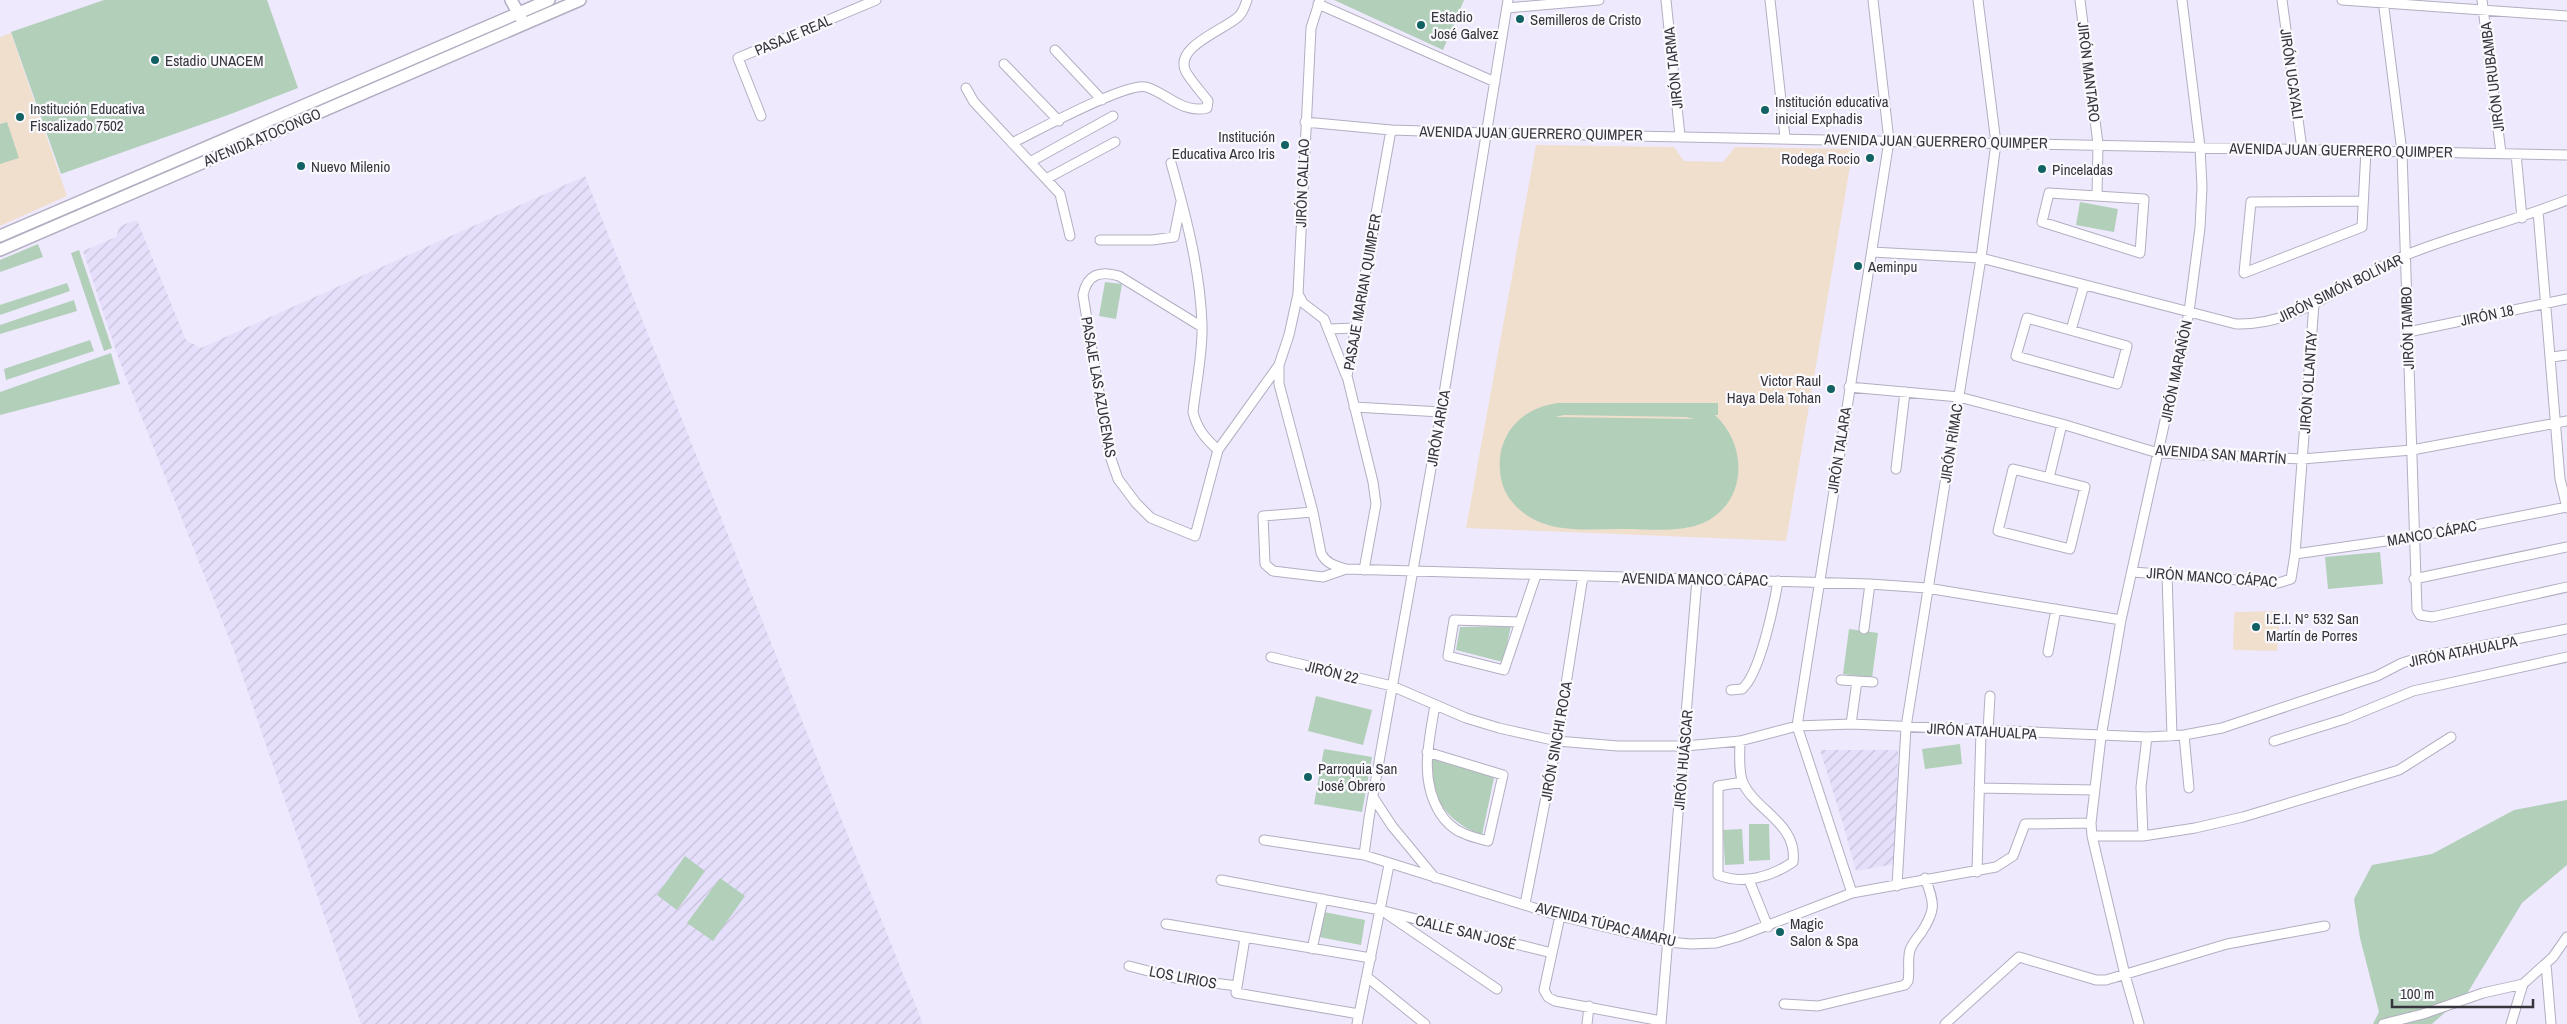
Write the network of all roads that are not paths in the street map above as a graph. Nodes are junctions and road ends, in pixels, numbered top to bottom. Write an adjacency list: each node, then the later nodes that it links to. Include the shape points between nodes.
1 (511, 0): 20 (main road)
2 (549, 0): 20 (main road, AVENIDA ATOCONGO)
3 (580, 0): 22 (main road, AVENIDA ATOCONGO)
4 (876, 0): 28 (street, PASAJE REAL, via 738,58)
5 (1247, 0): 27 (street, via 1239,17 1201,40 1186,55 1186,72 1208,101 1207,108 1175,104 1149,88 1139,87)
6 (1599, 0): 18 (street)
7 (1666, 0): 34 (street, JIRÓN TARMA)
8 (1770, 0): 35 (street)
9 (1873, 0): 36 (street, JIRÓN TALARA)
10 (1978, 0): 38 (street, JIRÓN RÍMAC)
11 (2080, 0): 40 (street, JIRÓN MANTARO)
12 (2182, 0): 41 (street, JIRÓN MARAÑÓN)
13 (2282, 0): 42 (street, JIRÓN UCAYALI)
14 (2342, 0): 16 (street)
15 (2482, 0): 19 (street, JIRÓN URUBAMBA)
16 (2383, 1): 19 (street); 44 (street, JIRÓN TAMBO)
17 (1318, 2): 25 (street); 31 (street, JIRÓN CALLAO, via 1311,28)
18 (1507, 4): 25 (street, JIRÓN ARICA)
19 (2484, 10): 21 (street); 45 (street, JIRÓN URUBAMBA)
20 (518, 13): 22 (main road); 51 (main road, AVENIDA ATOCONGO)
21 (2567, 16)
22 (524, 24): 54 (main road, AVENIDA ATOCONGO)
23 (1055, 50): 27 (street)
24 (1004, 64): 30 (street)
25 (1495, 82): 33 (street, JIRÓN ARICA)
26 (966, 88): 39 (street, via 974,102)
27 (1102, 100): 30 (street)
28 (761, 116)
29 (1113, 116): 48 (street)
30 (1059, 121): 39 (street)
31 (1305, 122): 32 (street, AVENIDA JUAN GUERRERO QUIMPER); 69 (street, JIRÓN CALLAO)
32 (1391, 130): 33 (street, AVENIDA JUAN GUERRERO QUIMPER); 75 (street, PASAJE MARIAN QUIMPER)
33 (1486, 133): 34 (street, AVENIDA JUAN GUERRERO QUIMPER); 87 (street, JIRÓN ARICA)
34 (1680, 136): 35 (street, AVENIDA JUAN GUERRERO QUIMPER)
35 (1785, 137): 36 (street, AVENIDA JUAN GUERRERO QUIMPER)
36 (1889, 140): 38 (street, AVENIDA JUAN GUERRERO QUIMPER); 65 (street, JIRÓN TALARA)
37 (1115, 142): 50 (street)
38 (1996, 142): 40 (street, AVENIDA JUAN GUERRERO QUIMPER); 67 (street, JIRÓN RÍMAC)
39 (1012, 143): 48 (street)
40 (2098, 144): 41 (street, AVENIDA JUAN GUERRERO QUIMPER); 52 (street, JIRÓN MANTARO)
41 (2200, 147): 42 (street, AVENIDA JUAN GUERRERO QUIMPER); 73 (street, JIRÓN MARAÑÓN, via 2200,228)
42 (2302, 149): 43 (street, AVENIDA JUAN GUERRERO QUIMPER)
43 (2366, 150): 44 (street, AVENIDA JUAN GUERRERO QUIMPER); 56 (street)
44 (2402, 152): 45 (street, AVENIDA JUAN GUERRERO QUIMPER); 66 (street, JIRÓN TAMBO)
45 (2501, 153): 46 (street, AVENIDA JUAN GUERRERO QUIMPER)
46 (2516, 154): 47 (street, AVENIDA JUAN GUERRERO QUIMPER); 59 (street)
47 (2567, 155)
48 (1030, 162): 50 (street)
49 (1171, 163): 55 (street)
50 (1046, 178): 62 (street, via 1063,199)
51 (109, 189): 54 (main road); 58 (main road, AVENIDA ATOCONGO)
52 (2097, 196): 52 (street, via 2144,198 2140,253 2042,222 2049,193)
53 (2567, 200): 57 (street, JIRÓN SIMÓN BOLÍVAR)
54 (114, 201): 60 (main road, AVENIDA ATOCONGO)
55 (1182, 202): 63 (street, via 1174,237); 74 (street, via 1191,236)
56 (2363, 202): 56 (street, via 2362,227 2244,273 2251,202)
57 (2538, 211): 59 (street, JIRÓN SIMÓN BOLÍVAR); 71 (street)
58 (49, 215): 60 (main road); 61 (main road, AVENIDA ATOCONGO)
59 (2522, 218): 66 (street, JIRÓN SIMÓN BOLÍVAR)
60 (55, 226): 64 (main road, AVENIDA ATOCONGO)
61 (0, 236)
62 (1070, 236)
63 (1100, 240)
64 (0, 250)
65 (1872, 252): 67 (street, JIRÓN SIMÓN BOLÍVAR); 83 (street, JIRÓN TALARA)
66 (2405, 255): 72 (street, JIRÓN SIMÓN BOLÍVAR); 78 (street, JIRÓN TAMBO)
67 (1981, 258): 68 (street, JIRÓN SIMÓN BOLÍVAR); 85 (street, JIRÓN RÍMAC)
68 (2084, 285): 73 (street, JIRÓN SIMÓN BOLÍVAR); 77 (street)
69 (1298, 294): 76 (street, via 1303,303 1324,319); 81 (street, JIRÓN CALLAO)
70 (2567, 299): 71 (street, JIRÓN 18)
71 (2547, 303): 78 (street, JIRÓN 18); 80 (street)
72 (2314, 304): 73 (street, JIRÓN SIMÓN BOLÍVAR, via 2258,324 2236,324); 94 (street, JIRÓN OLLANTAY)
73 (2189, 312): 93 (street, JIRÓN MARAÑÓN)
74 (1202, 327): 91 (street, via 1193,412 1202,436); 91 (street, PASAJE LAS AZUCENAS, via 1119,276 1109,273 1097,275 1088,279 1085,286 1083,296 1108,453 1118,479 1136,503 1151,518 1195,536)
75 (1355, 328): 76 (street); 82 (street, PASAJE MARIAN QUIMPER)
76 (1329, 329): 82 (street)
77 (2071, 330): 77 (street, via 2127,346 2117,384 2016,356 2027,318)
78 (2408, 332): 92 (street, JIRÓN TAMBO)
79 (2567, 355): 80 (street)
80 (2552, 357): 89 (street)
81 (1279, 365): 91 (street); 98 (street, via 1279,384)
82 (1347, 376): 86 (street, PASAJE MARIAN QUIMPER)
83 (1849, 387): 84 (street, AVENIDA SAN MARTÍN); 113 (street, JIRÓN TALARA)
84 (1905, 392): 85 (street, AVENIDA SAN MARTÍN); 95 (street)
85 (1959, 397): 90 (street, AVENIDA SAN MARTÍN); 116 (street, JIRÓN RÍMAC)
86 (1354, 407): 87 (street); 103 (street, PASAJE MARIAN QUIMPER, via 1376,504)
87 (1441, 412): 104 (street, JIRÓN ARICA)
88 (2567, 421): 89 (street, AVENIDA SAN MARTÍN)
89 (2557, 422): 92 (street, AVENIDA SAN MARTÍN); 97 (street, via 2560,479)
90 (2062, 424): 93 (street, AVENIDA SAN MARTÍN); 96 (street)
91 (1218, 450)
92 (2412, 450): 94 (street, AVENIDA SAN MARTÍN); 99 (street, JIRÓN TAMBO)
93 (2158, 453): 94 (street, AVENIDA SAN MARTÍN); 105 (street, JIRÓN MARAÑÓN)
94 (2302, 459): 101 (street, JIRÓN OLLANTAY)
95 (1896, 469)
96 (2049, 478): 96 (street, via 2013,469 1998,531 2070,549 2085,487)
97 (2567, 507): 99 (street, MANCO CÁPAC)
98 (1313, 512): 102 (street, via 1324,559); 102 (street, AVENIDA MANCO CÁPAC, via 1263,516 1265,564 1274,572 1324,577)
99 (2414, 537): 101 (street, MANCO CÁPAC); 111 (street, JIRÓN TAMBO)
100 (2567, 546): 111 (street)
101 (2296, 554): 110 (street, JIRÓN OLLANTAY)
102 (1346, 569): 103 (street, AVENIDA MANCO CÁPAC)
103 (1364, 570): 104 (street, AVENIDA MANCO CÁPAC)
104 (1413, 571): 107 (street, AVENIDA MANCO CÁPAC); 128 (street, JIRÓN ARICA)
105 (2133, 572): 106 (street, JIRÓN MANCO CÁPAC); 118 (street, JIRÓN MARAÑÓN)
106 (2167, 574): 110 (street, JIRÓN MANCO CÁPAC, via 2278,583); 138 (street)
107 (1536, 575): 108 (street, AVENIDA MANCO CÁPAC); 119 (street)
108 (1583, 576): 109 (street, AVENIDA MANCO CÁPAC); 141 (street, JIRÓN SINCHI ROCA)
109 (1697, 579): 112 (street, AVENIDA MANCO CÁPAC); 144 (street, JIRÓN HUÁSCAR)
110 (2291, 579)
111 (2414, 579): 115 (street, JIRÓN TAMBO, via 2417,610 2432,618)
112 (1778, 581): 113 (street, AVENIDA MANCO CÁPAC); 129 (street, via 1770,626 1750,678 1742,689)
113 (1818, 581): 114 (street, AVENIDA MANCO CÁPAC); 133 (street, JIRÓN TALARA)
114 (1870, 584): 116 (street, AVENIDA MANCO CÁPAC); 120 (street)
115 (2567, 587)
116 (1927, 588): 117 (street, AVENIDA MANCO CÁPAC); 134 (street, JIRÓN RÍMAC)
117 (2056, 609): 118 (street, AVENIDA MANCO CÁPAC); 122 (street)
118 (2121, 620): 137 (street, JIRÓN MARAÑÓN)
119 (1520, 622): 119 (street, via 1504,670 1448,656 1454,620)
120 (1864, 629)
121 (2567, 629): 136 (street, JIRÓN ATAHUALPA, via 2415,659 2377,676 2267,714 2222,728)
122 (2048, 652)
123 (1271, 657): 128 (street, JIRÓN 22)
124 (2567, 657): 143 (street, via 2413,691 2346,719)
125 (1841, 680): 126 (street)
126 (1856, 681): 127 (street); 132 (street)
127 (1873, 682)
128 (1392, 686): 131 (street, JIRÓN ATAHUALPA); 150 (street, JIRÓN ARICA)
129 (1730, 690)
130 (1990, 696): 135 (street)
131 (1435, 705): 141 (street, JIRÓN ATAHUALPA, via 1499,728); 145 (street)
132 (1851, 724): 133 (street, JIRÓN ATAHUALPA); 134 (street, JIRÓN ATAHUALPA)
133 (1797, 726): 142 (street, JIRÓN ATAHUALPA); 163 (street, JIRÓN TALARA)
134 (1906, 727): 135 (street, JIRÓN ATAHUALPA); 162 (street, JIRÓN RÍMAC)
135 (1985, 731): 137 (street, JIRÓN ATAHUALPA); 147 (street)
136 (2184, 735): 138 (street, JIRÓN ATAHUALPA); 148 (street)
137 (2101, 736): 139 (street, JIRÓN ATAHUALPA); 149 (street, JIRÓN MARAÑÓN)
138 (2172, 736): 139 (street, JIRÓN ATAHUALPA)
139 (2147, 737): 153 (street, via 2140,794)
140 (2452, 737): 153 (street, via 2399,770 2373,780 2243,817)
141 (1557, 741): 144 (street, JIRÓN ATAHUALPA, via 1618,746); 165 (street, JIRÓN SINCHI ROCA)
142 (1740, 741): 144 (street, JIRÓN ATAHUALPA); 146 (street)
143 (2274, 741)
144 (1685, 746): 173 (street, JIRÓN HUÁSCAR)
145 (1427, 752): 145 (street, via 1426,770 1432,799 1445,820 1461,833 1488,841 1504,775)
146 (1743, 782): 161 (street, via 1784,828 1794,856 1793,862 1786,867); 161 (street, via 1718,786 1718,875)
147 (1979, 788): 149 (street); 157 (street)
148 (2190, 788)
149 (2095, 790): 151 (street, JIRÓN MARAÑÓN)
150 (1373, 797): 155 (street, JIRÓN ARICA); 158 (street, via 1392,826)
151 (2091, 823): 152 (street, JIRÓN MARAÑÓN); 157 (street, AVENIDA TÚPAC AMARU, via 2025,824 2013,856 1996,867)
152 (2092, 836): 153 (street); 179 (street, JIRÓN MARAÑÓN)
153 (2143, 836)
154 (1264, 840): 155 (street, AVENIDA TÚPAC AMARU)
155 (1364, 855): 156 (street, AVENIDA TÚPAC AMARU)
156 (1389, 865): 158 (street, AVENIDA TÚPAC AMARU); 166 (street)
157 (1976, 872): 159 (street, AVENIDA TÚPAC AMARU)
158 (1435, 878): 165 (street, AVENIDA TÚPAC AMARU)
159 (1925, 878): 162 (street, AVENIDA TÚPAC AMARU); 184 (street, via 1933,908 1931,918 1911,948 1905,985 1818,1006)
160 (1221, 880): 164 (street, CALLE SAN JOSÉ)
161 (1749, 880): 170 (street)
162 (1897, 886): 163 (street, AVENIDA TÚPAC AMARU)
163 (1852, 893): 170 (street, AVENIDA TÚPAC AMARU)
164 (1323, 899): 166 (street, CALLE SAN JOSÉ); 174 (street)
165 (1525, 904): 167 (street, AVENIDA TÚPAC AMARU)
166 (1380, 910): 175 (street, CALLE SAN JOSÉ); 176 (street); 183 (street)
167 (1560, 916): 173 (street, AVENIDA TÚPAC AMARU); 175 (street)
168 (1166, 924): 172 (street)
169 (2325, 926): 179 (street, via 2227,944)
170 (1768, 927): 173 (street, AVENIDA TÚPAC AMARU, via 1716,943)
171 (2567, 936): 177 (street)
172 (1245, 938): 174 (street); 182 (street)
173 (1668, 942): 187 (street, JIRÓN HUÁSCAR)
174 (1312, 949): 176 (street)
175 (1552, 953): 185 (street, via 1544,990 1548,997)
176 (1370, 958): 180 (street)
177 (2546, 964): 181 (street); 195 (street)
178 (1129, 966): 182 (street, LOS LIRIOS, via 1175,978)
179 (2125, 975): 191 (street, via 2096,980 2019,957); 192 (street, JIRÓN MARAÑÓN)
180 (1367, 977): 186 (street); 189 (street)
181 (2523, 984): 193 (street); 194 (street)
182 (1237, 986): 186 (street, via 1236,993)
183 (1497, 989)
184 (1784, 1004)
185 (1589, 1006): 187 (street); 190 (street)
186 (1359, 1014): 188 (street)
187 (1661, 1022)
188 (1357, 1024)
189 (1425, 1024)
190 (1587, 1024)
191 (1945, 1024)
192 (2139, 1024)
193 (2383, 1024)
194 (2511, 1024)
195 (2551, 1024)

